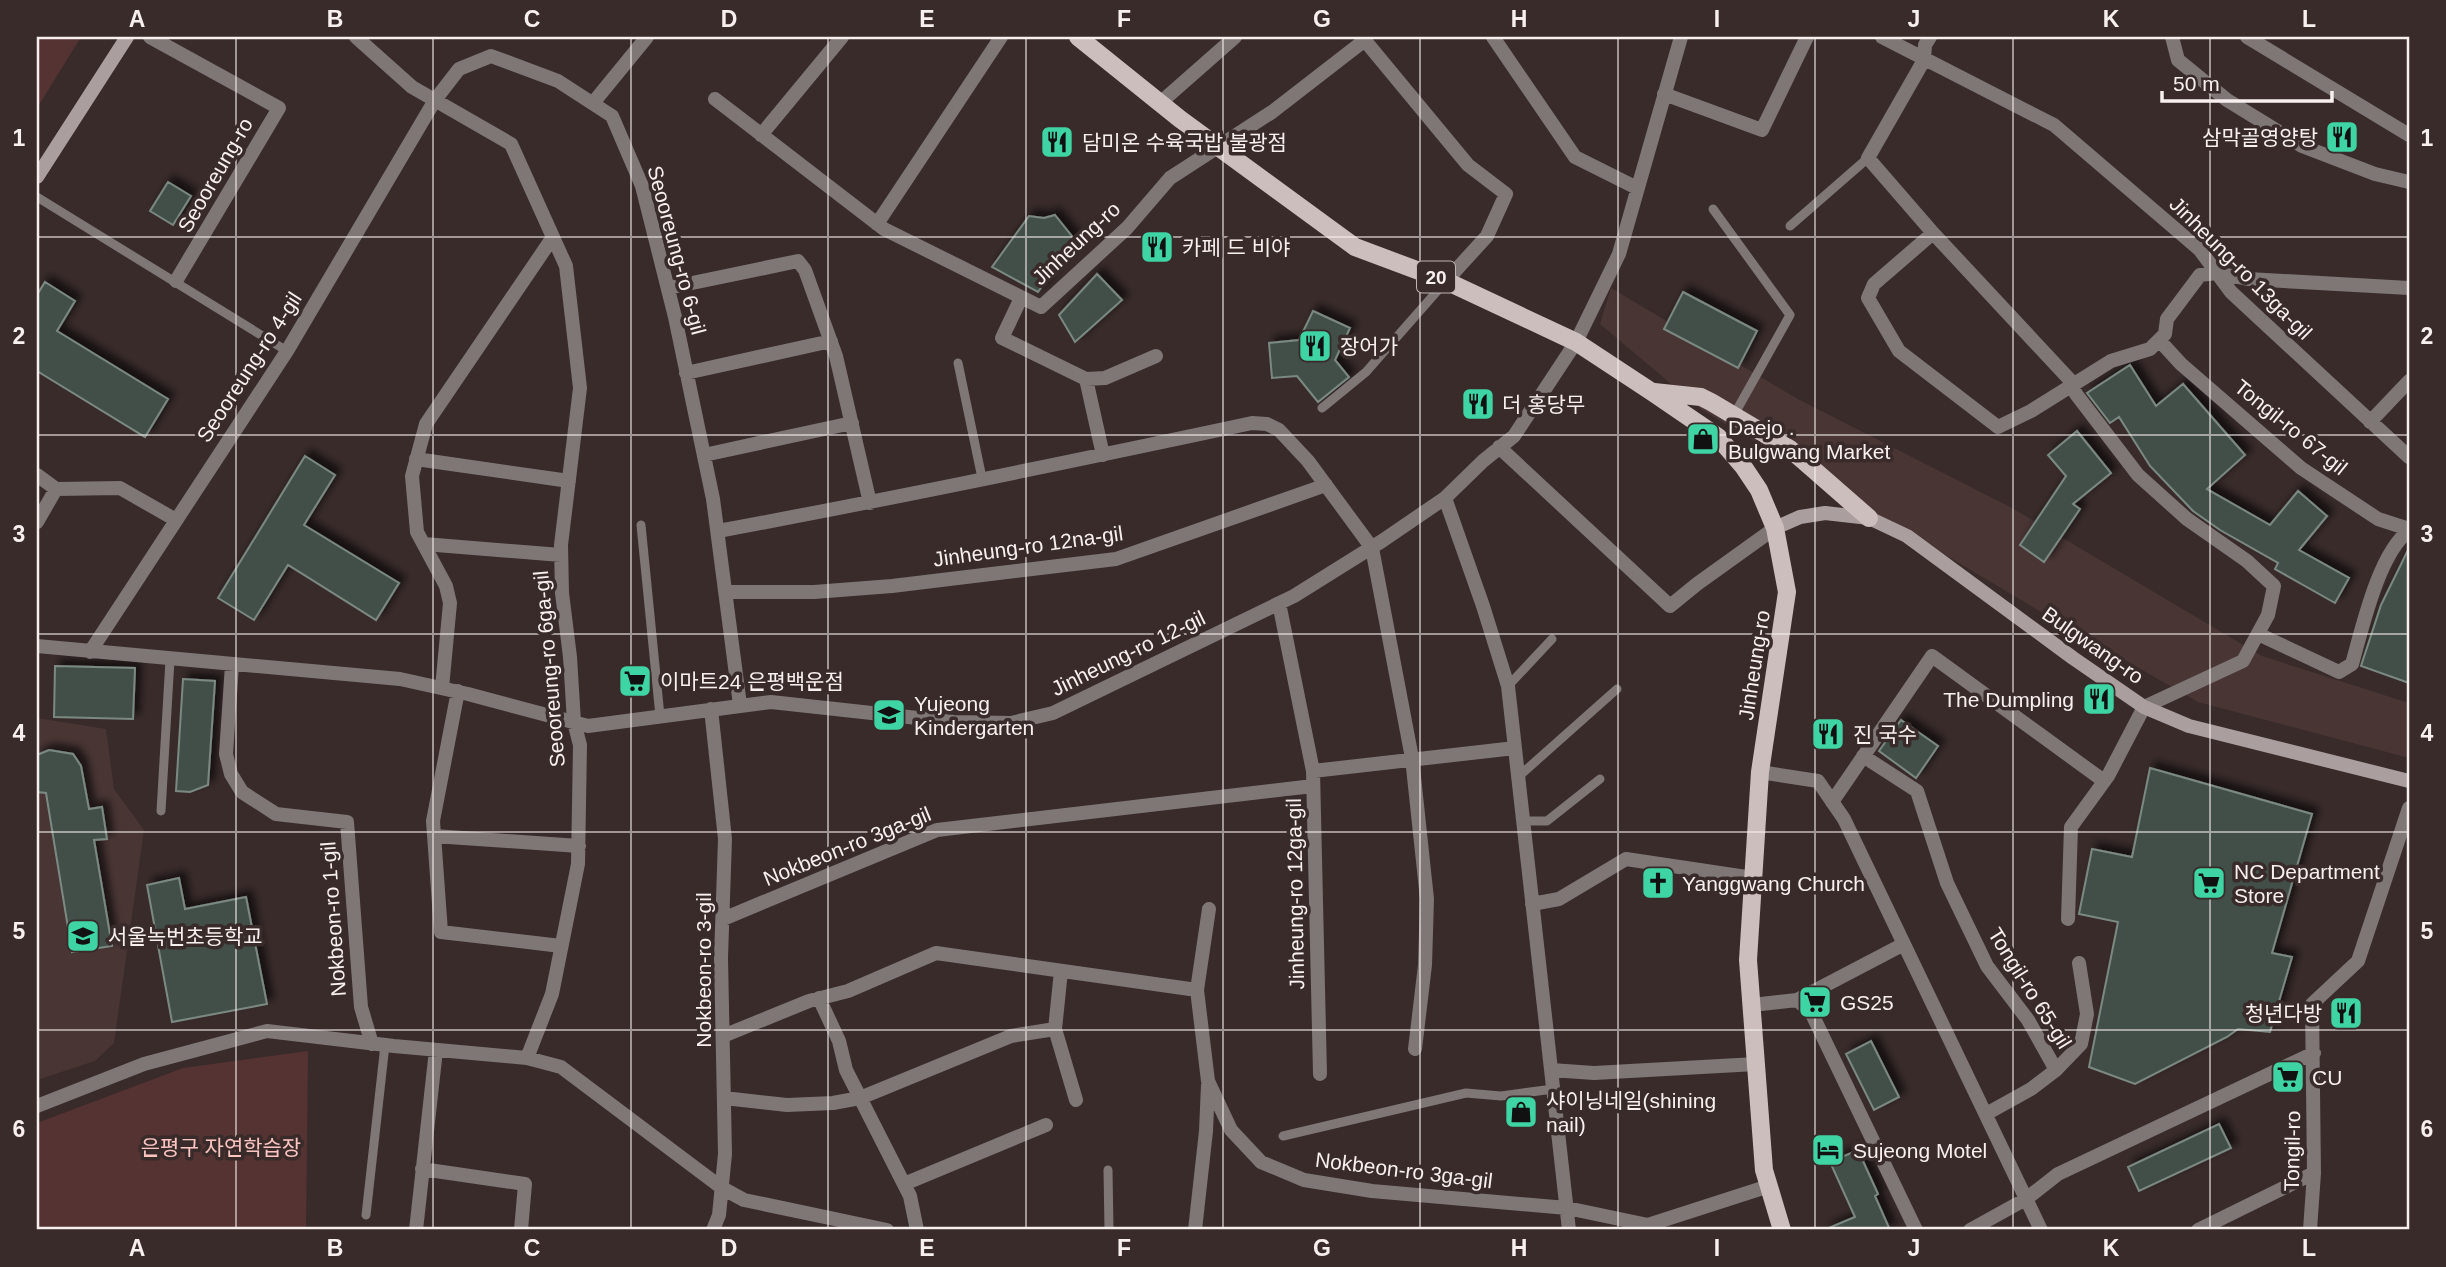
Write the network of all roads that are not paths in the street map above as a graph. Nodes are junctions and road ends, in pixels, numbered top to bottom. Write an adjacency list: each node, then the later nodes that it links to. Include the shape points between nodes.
1 (127, 37): 27 (main road)
2 (150, 37): 37 (street, Seooreung-ro, via 279,108)
3 (648, 37): 21 (street)
4 (842, 37): 23 (street)
5 (1001, 37): 32 (street)
6 (1235, 37): 22 (street)
7 (1493, 37): 29 (street, via 1575,157)
8 (1681, 37): 18 (street, Jinheung-ro 12-gil)
9 (1807, 37): 18 (street, via 1762,130)
10 (1882, 37): 17 (street, Jinheung-ro 13ga-gil)
11 (1930, 37): 17 (street)
12 (2172, 37): 28 (street, via 2178,60 2227,100 2302,146)
13 (2247, 37): 24 (street)
14 (361, 38): 20 (street, via 412,87)
15 (1081, 38): 22 (main road, Jinheung-ro / 20)
16 (1363, 38): 25 (street, via 1272,112); 38 (street, via 1468,165 1506,194 1487,236)
17 (1924, 60): 26 (street); 36 (street, Jinheung-ro 13ga-gil, via 2054,125 2200,250)
18 (1664, 94): 29 (street, Jinheung-ro 12-gil)
19 (715, 99): 23 (street, Jinheung-ro)
20 (435, 100): 21 (street, Seooreung-ro 6-gil, via 459,69 491,56 558,81); 35 (street, Seooreung-ro 6ga-gil, via 511,144); 45 (street, Seooreung-ro 4-gil)
21 (593, 103): 39 (street, Seooreung-ro 6-gil, via 612,116 642,186)
22 (1160, 103): 25 (main road, Jinheung-ro / 20)
23 (761, 135): 32 (street, Jinheung-ro)
24 (2409, 135)
25 (1218, 146): 38 (main road, Jinheung-ro / 20, via 1355,247); 41 (street, Jinheung-ro, via 1170,178 1128,228 1041,307)
26 (1868, 158): 33 (lane); 34 (street)
27 (37, 177)
28 (2409, 182)
29 (1637, 188): 44 (street, Jinheung-ro 12-gil, via 1619,254)
30 (37, 197): 37 (lane)
31 (1713, 209): 54 (lane, via 1790,315)
32 (877, 224): 41 (street, Jinheung-ro)
33 (1790, 226)
34 (1933, 233): 51 (street); 51 (street, via 1874,284 1868,298 1899,351 1998,427)
35 (553, 237): 61 (street, via 426,424); 64 (street, Seooreung-ro 6ga-gil, via 566,266 580,388)
36 (2217, 273): 40 (street, via 2248,279); 42 (street, via 2200,275 2167,319); 55 (street, Jinheung-ro 13ga-gil, via 2231,292)
37 (177, 281): 45 (lane)
38 (1446, 281): 44 (main road, Jinheung-ro / 20); 53 (lane, via 1366,372)
39 (668, 288): 43 (street, via 798,261 806,270); 48 (street, Seooreung-ro 6-gil)
40 (2409, 288)
41 (1021, 298): 49 (street, via 1002,338)
42 (2159, 340): 51 (street, via 2150,349 2111,361); 74 (street, Tongil-ro 67-gil, via 2301,468 2378,519)
43 (831, 341): 48 (street); 56 (street)
44 (1576, 342): 52 (main road, Jinheung-ro / 20); 57 (street, Jinheung-ro 12-gil, via 1514,436)
45 (287, 351): 70 (street, Seooreung-ro 4-gil)
46 (1156, 356): 49 (street, via 1105,378)
47 (958, 363): 63 (lane)
48 (687, 373): 58 (street, Seooreung-ro 6-gil)
49 (1086, 379): 59 (street)
50 (2409, 381): 55 (street)
51 (2072, 385): 81 (street, via 2138,475 2274,586)
52 (1652, 392): 54 (main road, via 1701,397); 73 (main road, Jinheung-ro / 20, via 1718,437 1759,490)
53 (1322, 408)
54 (1734, 415): 69 (main road, via 1790,449)
55 (2370, 422): 60 (street, Jinheung-ro 13ga-gil)
56 (852, 423): 58 (street); 68 (street)
57 (1499, 447): 67 (street, Jinheung-ro 12-gil); 73 (street, via 1670,606)
58 (704, 455): 75 (street, Seooreung-ro 6-gil)
59 (1103, 455): 63 (street); 65 (street, via 1252,423 1267,424 1279,430)
60 (2409, 457)
61 (416, 459): 64 (street); 76 (street, via 412,476 417,532)
62 (37, 475): 66 (street)
63 (982, 478): 68 (street)
64 (569, 481): 78 (street, Seooreung-ro 6ga-gil)
65 (1326, 485): 77 (street); 79 (street, Jinheung-ro 12na-gil, via 1116,559 814,593)
66 (55, 489): 70 (street, via 120,488); 71 (street)
67 (1445, 498): 77 (street, Jinheung-ro 12-gil); 87 (street)
68 (870, 503): 75 (street)
69 (1869, 518): 73 (main road, Bulgwang-ro, via 1825,513); 92 (main road, Bulgwang-ro, via 1907,536)
70 (176, 520): 84 (street, Seooreung-ro 4-gil)
71 (37, 522)
72 (641, 525): 94 (lane)
73 (1776, 528): 99 (main road, Jinheung-ro / 20, via 1787,592)
74 (2409, 530): 81 (street, via 2398,539 2373,593 2351,664 2339,672)
75 (718, 531): 79 (street, Seooreung-ro 6-gil)
76 (424, 544): 78 (street); 88 (street, via 450,603)
77 (1372, 548): 80 (street, Jinheung-ro 12-gil); 98 (street)
78 (561, 555): 95 (street, Seooreung-ro 6ga-gil)
79 (726, 592): 91 (street, Seooreung-ro 6-gil)
80 (1279, 603): 91 (street, Jinheung-ro 12-gil, via 1054,713 1011,723 954,722 771,702); 101 (street)
81 (2258, 634): 92 (street, via 2244,661)
82 (1552, 639): 87 (lane)
83 (37, 646): 84 (street)
84 (90, 652): 85 (street)
85 (170, 660): 86 (street); 107 (lane)
86 (232, 666): 88 (street, via 400,679); 126 (street, Nokbeon-ro 1-gil, via 226,754 242,792 276,814 347,822 361,1007)
87 (1508, 686): 96 (street)
88 (442, 688): 90 (street)
89 (1617, 689): 100 (lane)
90 (457, 691): 95 (street); 109 (street)
91 (740, 705): 93 (street)
92 (2144, 707): 103 (street); 104 (main road, Bulgwang-ro, via 2189,726)
93 (711, 709): 94 (street); 114 (street, Nokbeon-ro 3-gil, via 725,839)
94 (660, 716): 95 (street, via 588,726)
95 (574, 722): 110 (street, Seooreung-ro 6ga-gil, via 580,745)
96 (1515, 748): 98 (street, Jinheung-ro 12ga-gil); 100 (street)
97 (1863, 756): 103 (street, via 1931,656); 105 (street); 133 (street, Tongil-ro 65-gil, via 1917,791 1947,883 1987,966 2028,1020)
98 (1412, 758): 101 (street, Jinheung-ro 12ga-gil); 127 (street, via 1427,899)
99 (1760, 772): 105 (street, via 1818,780); 111 (main road, Jinheung-ro / 20)
100 (1518, 777): 108 (street)
101 (1313, 779): 114 (street, Nokbeon-ro 3ga-gil, via 1199,800 937,830); 134 (street, Jinheung-ro 12ga-gil)
102 (1600, 779): 108 (lane, via 1547,821)
103 (2104, 781): 115 (street, via 2071,827)
104 (2409, 781)
105 (1832, 802): 116 (street)
106 (2409, 807): 129 (street, Tongil-ro, via 2358,961 2312,1004)
107 (161, 811)
108 (1523, 821): 112 (street)
109 (434, 836): 110 (street); 117 (street, via 441,932)
110 (579, 846): 117 (street, Seooreung-ro 6ga-gil)
111 (1753, 878): 112 (street, via 1626,859 1559,899); 123 (main road, Jinheung-ro / 20, via 1748,960)
112 (1532, 904): 132 (street)
113 (1209, 909): 120 (street, Nokbeon-ro 3ga-gil)
114 (723, 919): 125 (street, Nokbeon-ro 3-gil)
115 (2068, 919)
116 (1904, 944): 122 (street); 141 (street)
117 (561, 946): 130 (street, Seooreung-ro 6ga-gil, via 552,994)
118 (2079, 963): 133 (street, Tongil-ro 65-gil, via 2087,1014 2081,1044)
119 (1062, 971): 120 (street); 121 (street, via 936,953 848,991); 124 (street)
120 (1198, 989): 135 (street, Nokbeon-ro 3ga-gil)
121 (819, 998): 125 (street); 138 (street)
122 (1797, 1000): 123 (street); 162 (street, via 1811,1012)
123 (1752, 1005): 131 (main road, Jinheung-ro / 20)
124 (1055, 1028): 138 (street, via 1011,1036); 139 (street)
125 (723, 1036): 137 (street, Nokbeon-ro 3-gil)
126 (379, 1044): 128 (street); 140 (street, via 267,1031 144,1064); 152 (lane)
127 (1415, 1049)
128 (436, 1050): 130 (street); 144 (street)
129 (2314, 1053): 146 (street, Tongil-ro); 150 (street, via 2059,1174)
130 (527, 1058): 149 (street, via 562,1067)
131 (1756, 1064): 132 (street, via 1594,1073); 148 (main road, Jinheung-ro / 20)
132 (1550, 1070): 136 (street)
133 (2056, 1070): 141 (street, Tongil-ro 65-gil)
134 (1320, 1074)
135 (1208, 1081): 151 (street, Nokbeon-ro 3ga-gil, via 1231,1130 1261,1162 1304,1180 1372,1191); 159 (street)
136 (1553, 1089): 143 (lane, via 1501,1096 1465,1093); 151 (street)
137 (724, 1098): 138 (street, via 787,1105); 149 (street, Nokbeon-ro 3-gil)
138 (860, 1098): 147 (street)
139 (1076, 1100)
140 (37, 1106)
141 (1986, 1114): 150 (street)
142 (1046, 1125): 147 (street)
143 (1283, 1136)
144 (422, 1169): 153 (street); 154 (street, via 525,1184)
145 (1108, 1170): 158 (lane)
146 (2314, 1173): 165 (street); 166 (street, Tongil-ro)
147 (904, 1184): 157 (street)
148 (1769, 1186): 151 (street, Nokbeon-ro 3ga-gil, via 1648,1225); 161 (main road, Jinheung-ro / 20)
149 (722, 1188): 155 (street, Nokbeon-ro 3-gil); 156 (street, via 744,1200)
150 (2026, 1199): 163 (street); 164 (street)
151 (1567, 1208): 160 (street)
152 (366, 1215)
153 (416, 1230)
154 (521, 1230)
155 (713, 1230)
156 (887, 1230)
157 (917, 1230)
158 (1109, 1230)
159 (1195, 1230)
160 (1569, 1230)
161 (1782, 1230)
162 (1916, 1230)
163 (1970, 1230)
164 (2041, 1230)
165 (2198, 1230)
166 (2310, 1230)

